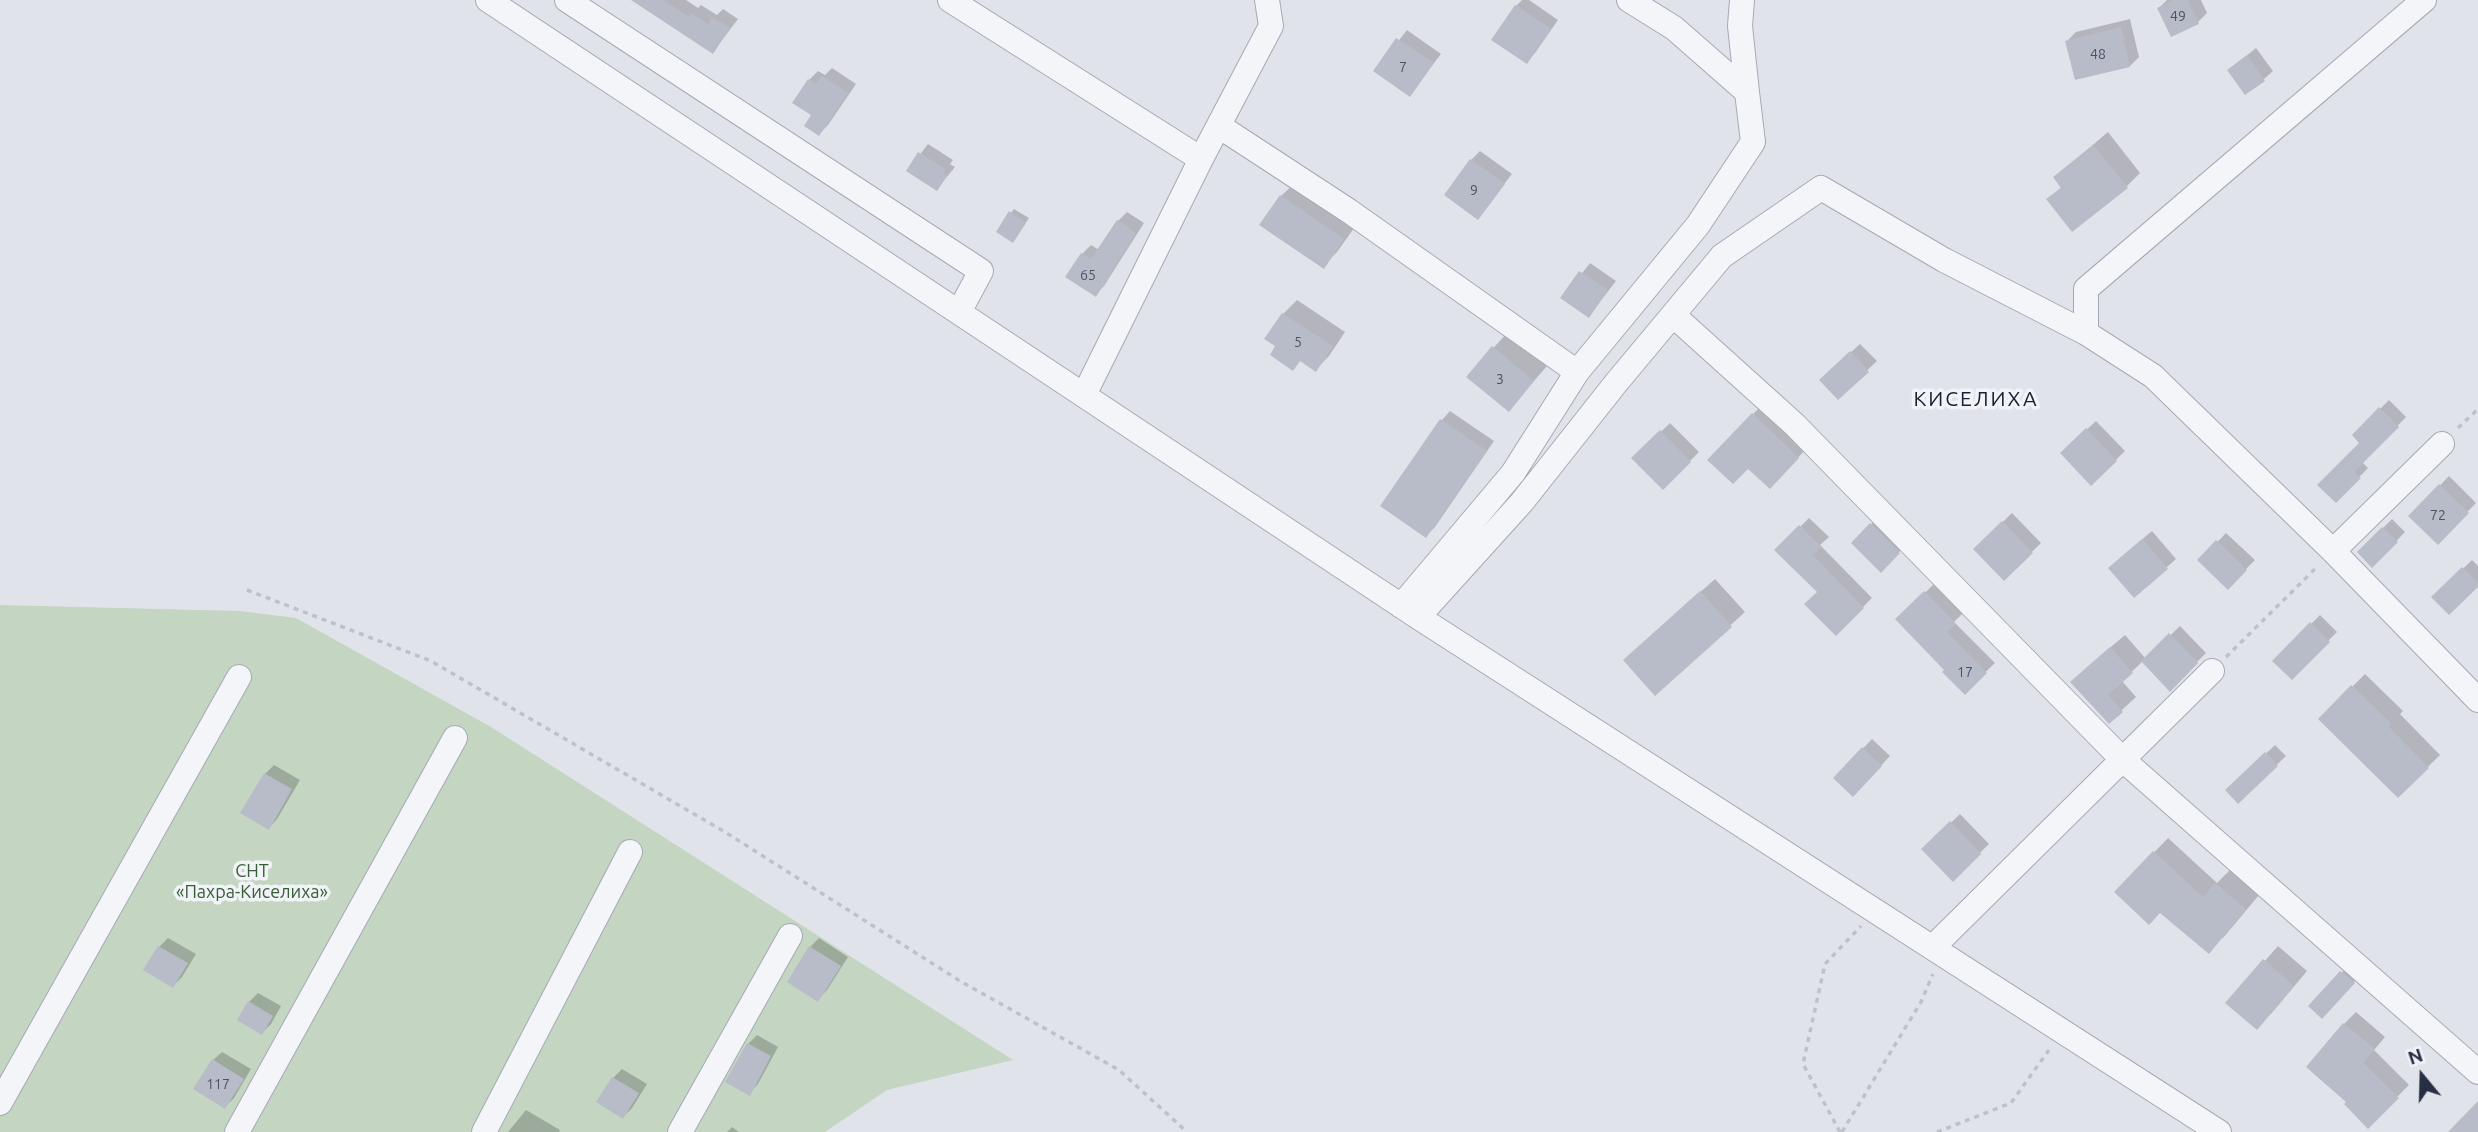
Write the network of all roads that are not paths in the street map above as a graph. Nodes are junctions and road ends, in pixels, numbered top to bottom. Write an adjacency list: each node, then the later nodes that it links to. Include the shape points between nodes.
1 (488, 0): 11 (street)
2 (567, 0): 11 (street, via 982,271)
3 (950, 0): 10 (street)
4 (1267, 0): 9 (street, via 1272,26)
5 (1629, 0): 8 (street, via 1674,28)
6 (1742, 0): 8 (street)
7 (2424, 0): 13 (street, via 2086,289)
8 (1747, 92): 14 (street, via 1753,142 1698,225)
9 (1219, 126): 10 (street); 14 (street, via 1349,211)
10 (1201, 159): 15 (street)
11 (959, 312): 15 (street)
12 (1673, 315): 13 (street, via 1722,256 1821,188 1944,260); 18 (street, via 1522,502); 23 (street, via 1795,425)
13 (2086, 333): 17 (street, via 2153,376)
14 (1577, 372): 18 (street, via 1513,473)
15 (1084, 395): 18 (street)
16 (2442, 444): 17 (street)
17 (2333, 551): 21 (street)
18 (1410, 611): 26 (street)
19 (2212, 671): 23 (street)
20 (239, 677): 28 (street)
21 (2474, 687)
22 (455, 738): 29 (street)
23 (2122, 759): 26 (street); 27 (street)
24 (630, 852): 30 (street)
25 (790, 936): 31 (street)
26 (1937, 950): 32 (street)
27 (2478, 1072)
28 (0, 1103)
29 (237, 1132)
30 (484, 1132)
31 (680, 1132)
32 (2219, 1132)

